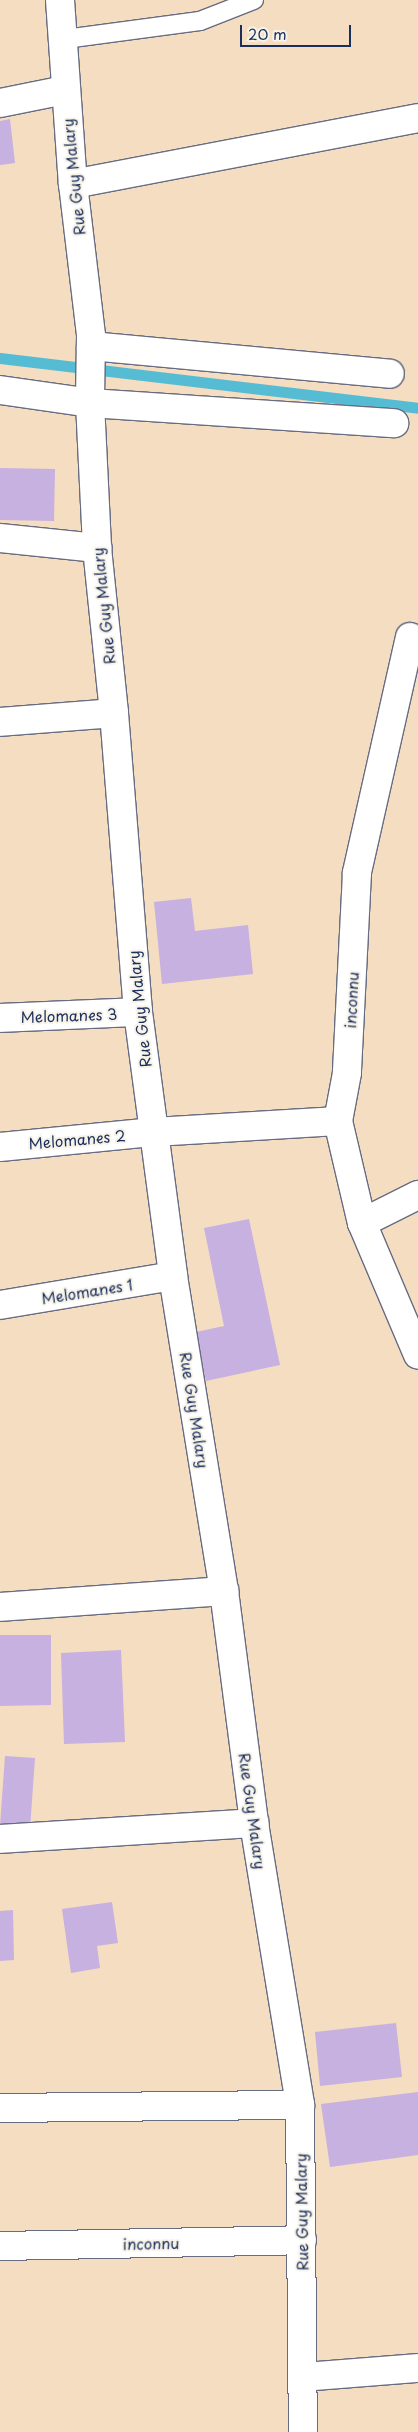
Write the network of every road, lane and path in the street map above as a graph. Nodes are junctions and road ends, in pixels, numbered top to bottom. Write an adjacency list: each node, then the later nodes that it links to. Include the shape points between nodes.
1 (60, 0): 3 (street, Rue Guy Malary)
2 (254, 0): 3 (lane, via 200,21)
3 (65, 39): 4 (street, Rue Guy Malary)
4 (65, 90): 5 (street); 7 (street, Rue Guy Malary)
5 (0, 102)
6 (418, 118): 7 (street)
7 (73, 184): 8 (street, Rue Guy Malary)
8 (90, 350): 9 (street); 11 (street, Rue Guy Malary)
9 (390, 374)
10 (0, 390): 11 (street)
11 (90, 395): 12 (street); 14 (street, Rue Guy Malary)
12 (394, 423)
13 (0, 538): 14 (street)
14 (97, 548): 16 (street, Rue Guy Malary)
15 (410, 637): 20 (street, inconnu, via 357,873 347,1074)
16 (114, 713): 17 (street); 18 (street, Rue Guy Malary)
17 (0, 722)
18 (138, 1012): 19 (street, Melomanes 3); 21 (street, Rue Guy Malary)
19 (0, 1018)
20 (338, 1121): 21 (street, Melomanes 2); 24 (street, inconnu)
21 (154, 1132): 22 (street, Melomanes 2); 25 (street, Rue Guy Malary)
22 (0, 1146)
23 (418, 1195): 24 (street)
24 (362, 1223): 27 (street, inconnu)
25 (174, 1276): 26 (street, Melomanes 1); 28 (street, Rue Guy Malary)
26 (0, 1305)
27 (418, 1355)
28 (224, 1591): 29 (street); 30 (street, Rue Guy Malary)
29 (0, 1607)
30 (254, 1823): 31 (street); 32 (street, Rue Guy Malary)
31 (0, 1839)
32 (300, 2104): 33 (street); 34 (street, Rue Guy Malary)
33 (0, 2108)
34 (302, 2240): 35 (street, inconnu); 37 (street, Rue Guy Malary)
35 (0, 2246)
36 (418, 2368): 37 (street)
37 (304, 2377): 38 (street, Rue Guy Malary)
38 (303, 2432)

